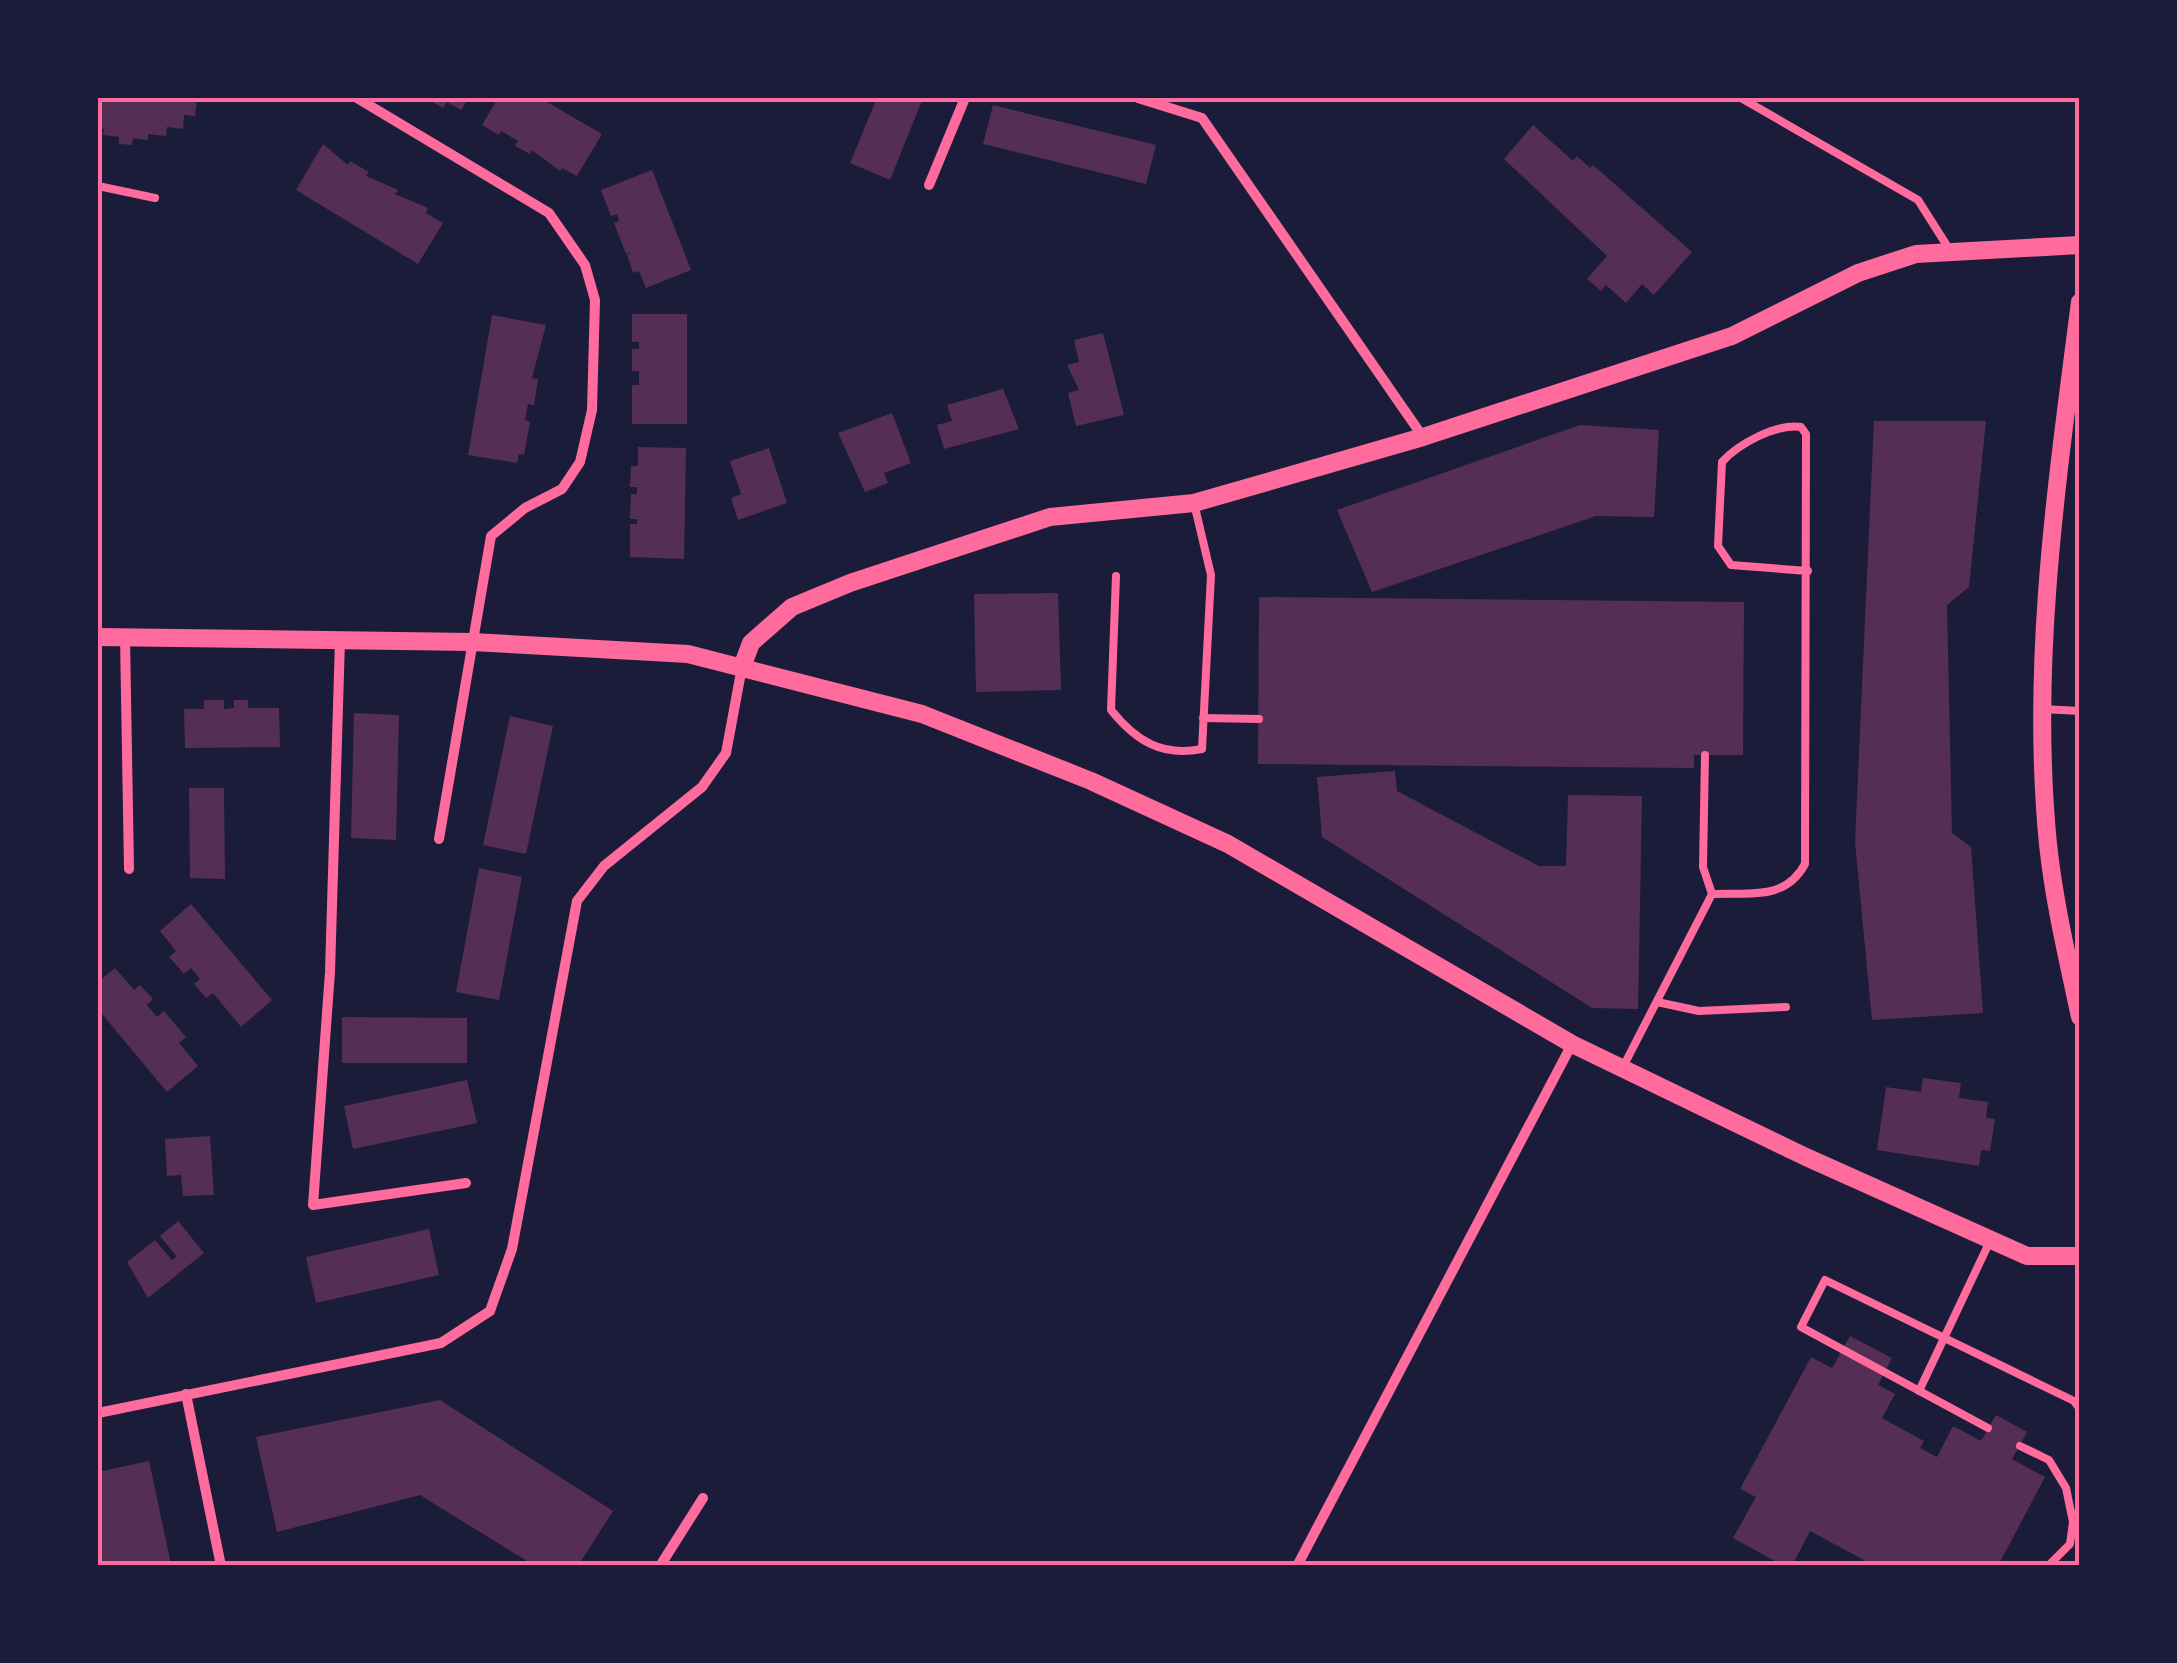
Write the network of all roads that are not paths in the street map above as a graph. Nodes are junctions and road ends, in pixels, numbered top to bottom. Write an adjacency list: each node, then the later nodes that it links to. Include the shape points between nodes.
1 (358, 98): 18 (street, via 549,213 584,265 595,300 586,446 562,489 491,536)
2 (965, 98): 5 (street)
3 (1138, 98): 11 (street, via 1202,118)
4 (1741, 98): 9 (lane, via 1918,200)
5 (929, 185)
6 (98, 186): 7 (lane)
7 (155, 198)
8 (2080, 245): 9 (street)
9 (1951, 252): 11 (street, via 1916,254 1858,273 1732,336)
10 (2080, 302): 20 (street, via 2052,524)
11 (1423, 437): 12 (street)
12 (1194, 503): 19 (street, via 1050,517 850,582 792,606 752,643); 22 (lane, via 1210,575)
13 (1808, 571): 13 (lane, via 1806,434 1796,425 1734,450 1722,462 1718,546 1730,566); 27 (lane, via 1805,864 1779,890)
14 (1116, 576): 22 (lane, via 1112,710 1134,739 1178,754 1202,749)
15 (98, 637): 16 (street)
16 (125, 637): 17 (street); 26 (street)
17 (340, 640): 18 (street); 33 (street, via 330,972 313,1205)
18 (472, 642): 19 (street, via 688,654); 25 (street)
19 (742, 667): 31 (street, via 922,714 1091,780 1228,844); 38 (street, via 726,753 702,787 604,866 577,901 512,1250 490,1311 440,1343)
20 (2042, 708): 21 (lane); 30 (street, via 2048,844)
21 (2080, 711)
22 (1203, 718): 23 (lane)
23 (1258, 719)
24 (1706, 755): 27 (lane, via 1702,867)
25 (439, 839)
26 (129, 868)
27 (1712, 894): 28 (lane)
28 (1657, 1002): 29 (lane, via 1700,1011); 32 (lane)
29 (1786, 1007)
30 (2080, 1017)
31 (1572, 1044): 32 (street); 46 (street)
32 (1622, 1069): 34 (street)
33 (466, 1183)
34 (1990, 1241): 35 (street, via 2026,1256); 36 (lane)
35 (2080, 1256)
36 (1946, 1338): 37 (lane); 37 (lane, via 1825,1280 1801,1327); 39 (lane)
37 (1919, 1391): 41 (lane)
38 (186, 1394): 40 (street); 44 (street)
39 (2080, 1409)
40 (98, 1413)
41 (1988, 1428)
42 (2020, 1446): 47 (lane, via 2049,1460 2066,1488 2070,1544)
43 (703, 1498): 45 (street)
44 (220, 1566)
45 (660, 1566)
46 (1297, 1566)
47 (2048, 1566)

